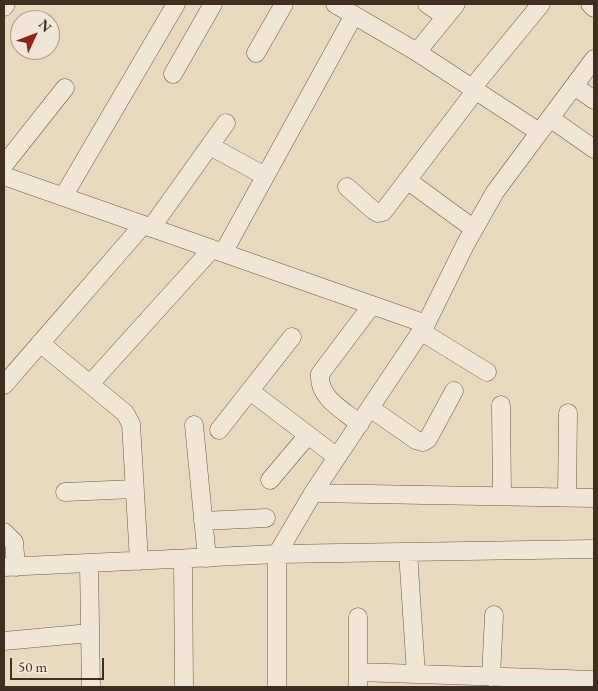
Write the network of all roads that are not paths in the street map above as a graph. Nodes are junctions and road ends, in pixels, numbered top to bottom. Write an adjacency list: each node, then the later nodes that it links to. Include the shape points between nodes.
1 (6, 4): 9 (street)
2 (176, 4): 31 (street)
3 (213, 4): 16 (street)
4 (284, 4): 14 (street)
5 (335, 4): 12 (street)
6 (427, 4): 11 (street)
7 (541, 4): 19 (street)
8 (590, 4): 10 (street)
9 (4, 7)
10 (594, 8)
11 (450, 10): 13 (street)
12 (354, 15): 13 (street); 28 (street)
13 (417, 52): 19 (street)
14 (256, 53)
15 (594, 59): 17 (street)
16 (173, 74)
17 (574, 86): 20 (street); 21 (street)
18 (65, 88): 26 (street)
19 (474, 89): 23 (street); 29 (street)
20 (594, 100)
21 (550, 118): 23 (street); 25 (street)
22 (226, 123): 24 (street)
23 (539, 132): 33 (street, via 495,192)
24 (210, 146): 28 (street); 32 (street)
25 (594, 149)
26 (4, 165)
27 (4, 176): 31 (street)
28 (265, 176): 34 (street)
29 (407, 180): 30 (street, via 383,212 378,213); 33 (street)
30 (347, 187)
31 (63, 197): 32 (street)
32 (147, 226): 34 (street); 38 (street)
33 (474, 229): 36 (street)
34 (217, 251): 35 (street); 40 (street)
35 (372, 305): 36 (street); 47 (street, via 320,374 319,385 326,396)
36 (424, 328): 39 (street); 45 (street)
37 (292, 338): 42 (street)
38 (40, 343): 40 (street); 41 (street)
39 (487, 372)
40 (90, 384): 53 (street, via 125,413 131,424)
41 (4, 385)
42 (250, 391): 49 (street); 50 (street)
43 (454, 391): 45 (street, via 428,439 423,442)
44 (501, 405): 56 (street)
45 (370, 408): 47 (street)
46 (568, 413): 57 (street)
47 (360, 424): 51 (street)
48 (194, 425): 60 (street)
49 (219, 430)
50 (308, 435): 51 (street); 52 (street)
51 (337, 457): 55 (street)
52 (270, 480)
53 (134, 489): 54 (street); 67 (street)
54 (65, 492)
55 (313, 493): 56 (street); 64 (street)
56 (502, 496): 57 (street)
57 (567, 497): 58 (street)
58 (594, 498)
59 (266, 518): 60 (street)
60 (203, 521): 65 (street)
61 (4, 532): 69 (street, via 14,542)
62 (594, 549): 63 (street)
63 (408, 552): 64 (street); 74 (street)
64 (277, 554): 65 (street); 81 (street)
65 (207, 558): 66 (street)
66 (183, 559): 67 (street); 80 (street)
67 (139, 561): 68 (street)
68 (89, 564): 69 (street); 72 (street)
69 (10, 567)
70 (494, 615): 75 (street)
71 (358, 617): 76 (street)
72 (90, 633): 73 (street); 79 (street)
73 (4, 641)
74 (416, 674): 76 (street); 78 (street)
75 (491, 677): 77 (street); 78 (street)
76 (358, 680)
77 (594, 680)
78 (449, 681)
79 (91, 687)
80 (184, 687)
81 (277, 687)

